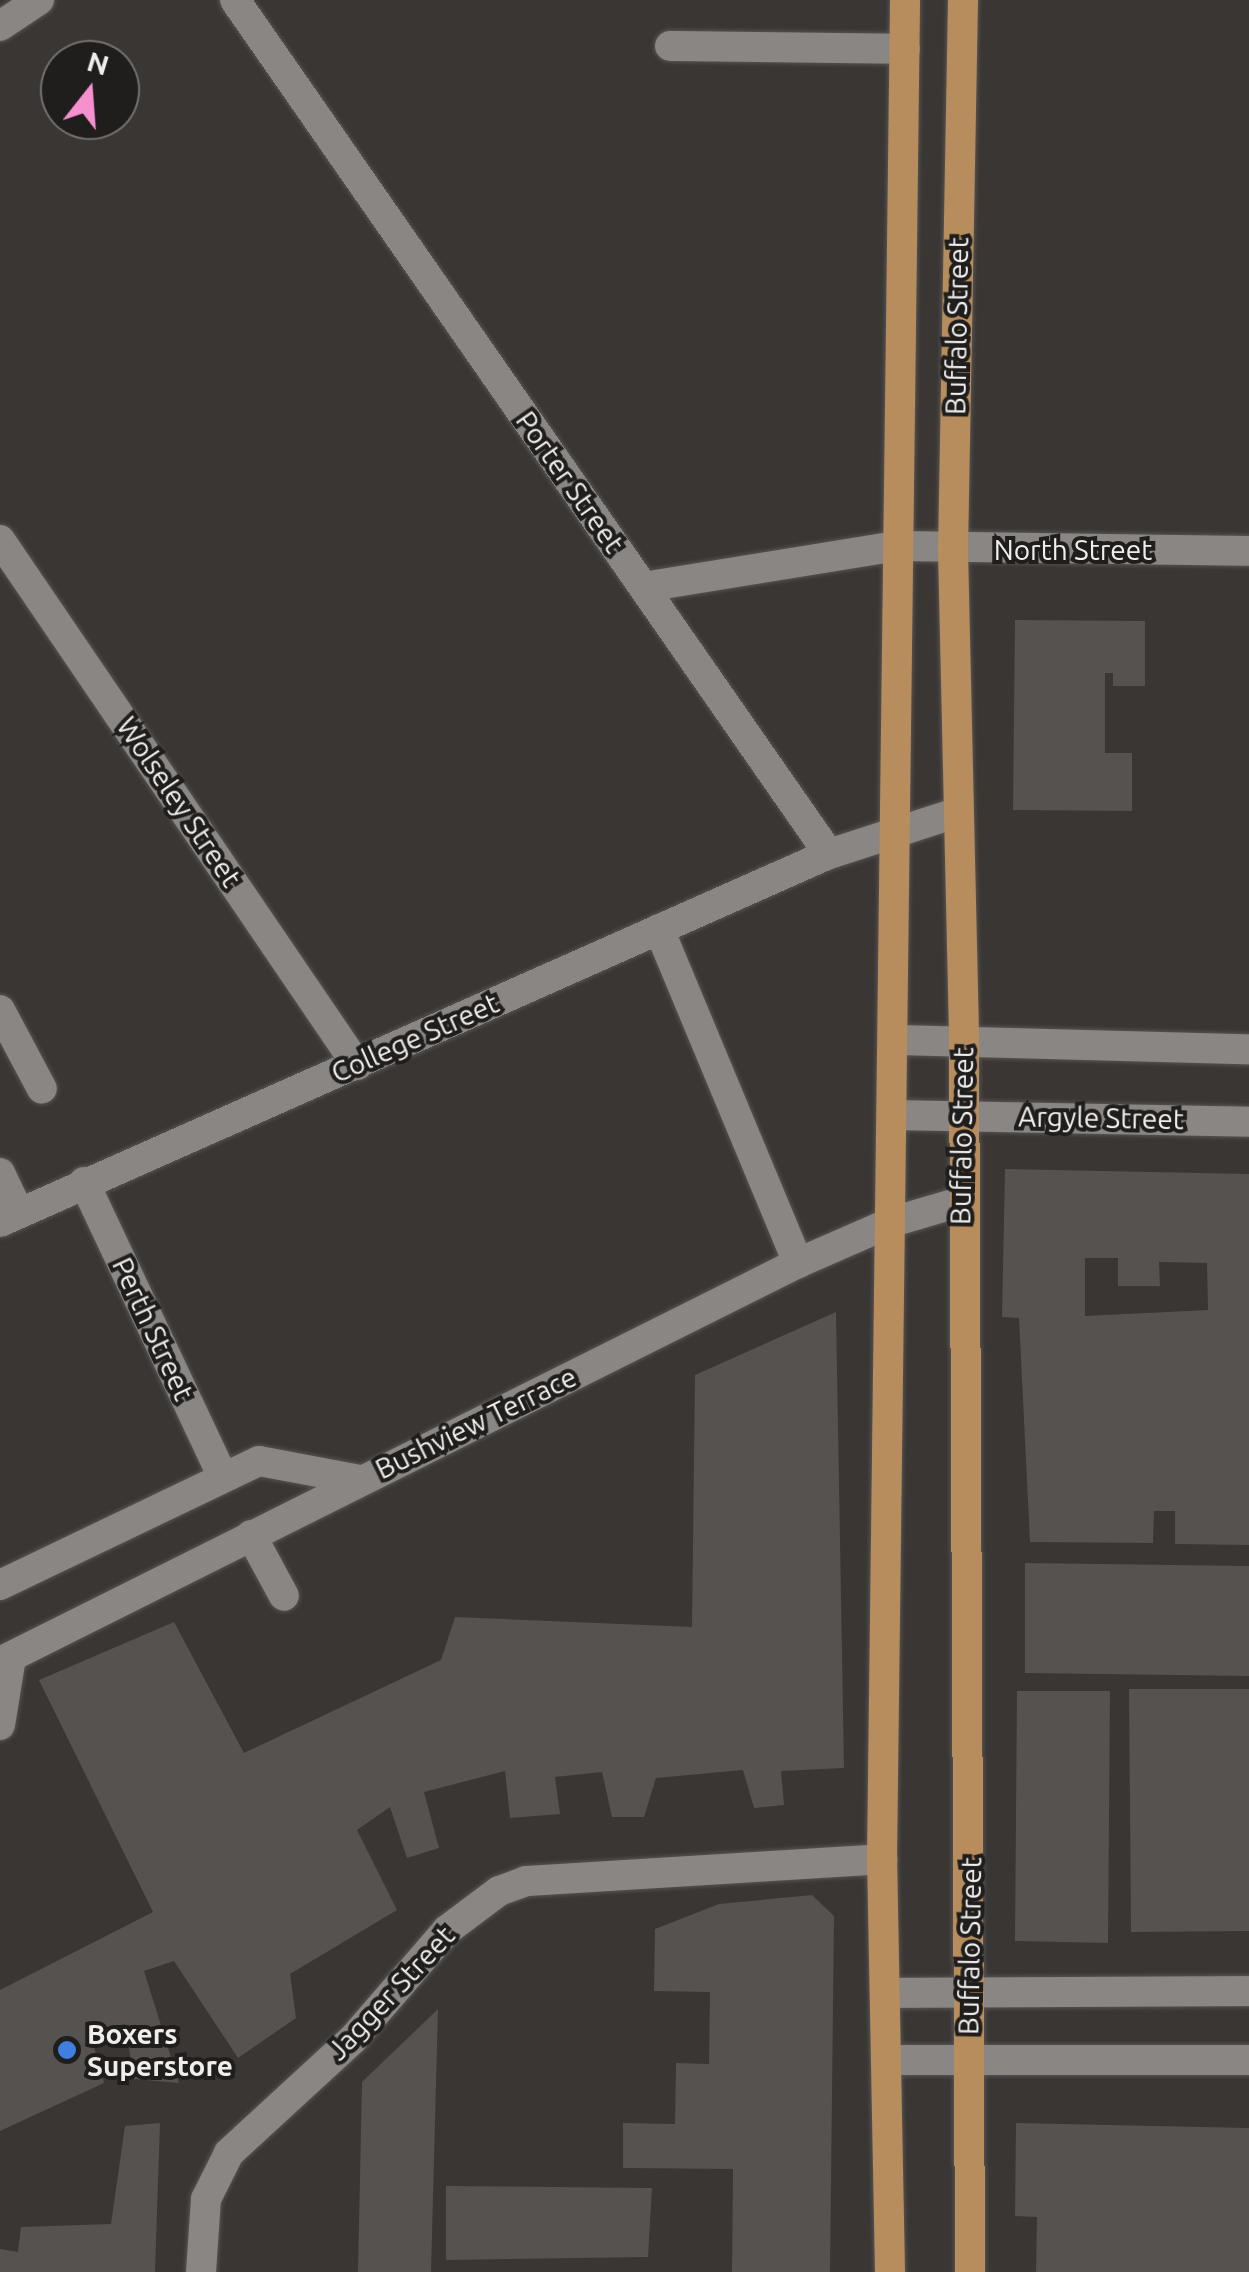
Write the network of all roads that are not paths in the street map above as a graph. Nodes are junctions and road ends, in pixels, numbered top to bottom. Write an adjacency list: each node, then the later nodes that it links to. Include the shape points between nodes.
1 (39, 0): 5 (street)
2 (235, 0): 12 (street, Porter Street)
3 (905, 0): 7 (main road, Buffalo Street)
4 (963, 0): 10 (main road, Buffalo Street)
5 (0, 26)
6 (670, 46): 7 (street)
7 (905, 49): 9 (main road, Buffalo Street)
8 (0, 540): 21 (street, Wolseley Street)
9 (897, 546): 10 (street, North Street); 12 (street, North Street); 14 (main road, Buffalo Street)
10 (953, 549): 11 (street, North Street); 13 (main road, Buffalo Street)
11 (1249, 551)
12 (644, 588): 15 (street, Porter Street)
13 (956, 812): 14 (street); 18 (main road, Buffalo Street)
14 (893, 828): 15 (street); 19 (main road, Buffalo Street)
15 (829, 854): 16 (street, College Street)
16 (658, 930): 21 (street, College Street); 31 (street)
17 (3, 1022): 22 (street)
18 (964, 1039): 19 (street); 20 (street); 24 (main road, Buffalo Street)
19 (894, 1040): 23 (main road, Buffalo Street)
20 (1249, 1050)
21 (357, 1065): 27 (street, College Street)
22 (42, 1089)
23 (894, 1115): 24 (street, Argyle Street); 30 (main road, Buffalo Street)
24 (964, 1117): 25 (street, Argyle Street); 28 (main road, Buffalo Street)
25 (1249, 1122)
26 (0, 1173): 29 (street)
27 (84, 1182): 29 (street, College Street); 32 (street, Perth Street)
28 (960, 1202): 30 (street, Bushview Terrace); 40 (main road, Buffalo Street)
29 (10, 1218)
30 (892, 1222): 31 (street, Bushview Terrace); 39 (main road, Buffalo Street)
31 (798, 1263): 33 (street, Bushview Terrace)
32 (222, 1475): 33 (street, via 259,1461); 35 (street)
33 (361, 1480): 34 (street, Bushview Terrace)
34 (251, 1535): 36 (street); 37 (street, Bushview Terrace)
35 (0, 1585)
36 (284, 1596)
37 (6, 1660): 38 (street)
38 (0, 1725)
39 (882, 1859): 42 (main road, Buffalo Street); 46 (street, Jagger Street, via 526,1881 499,1891 447,1930 354,2038 229,2153 206,2198)
40 (972, 1990): 41 (street); 42 (street); 43 (main road, Buffalo Street)
41 (1249, 1991)
42 (888, 1993): 44 (main road, Buffalo Street)
43 (969, 2058): 44 (street); 45 (street); 48 (main road, Buffalo Street)
44 (890, 2060): 47 (main road, Buffalo Street)
45 (1249, 2060)
46 (202, 2272)
47 (890, 2272)
48 (970, 2272)

